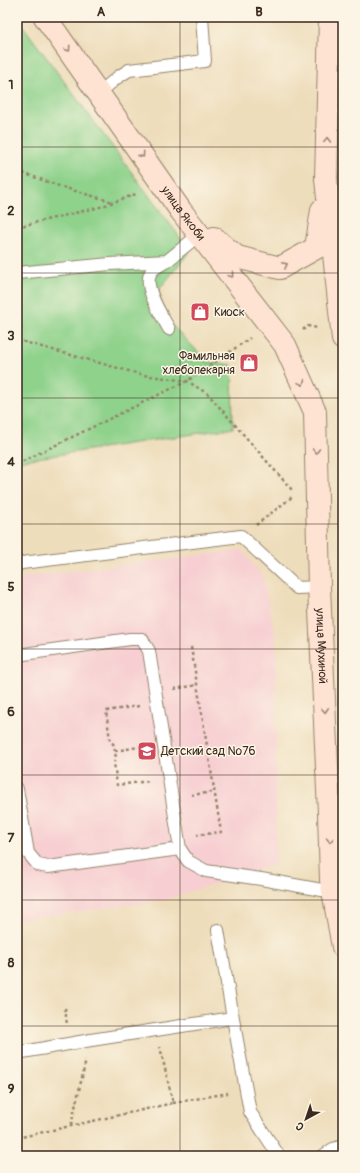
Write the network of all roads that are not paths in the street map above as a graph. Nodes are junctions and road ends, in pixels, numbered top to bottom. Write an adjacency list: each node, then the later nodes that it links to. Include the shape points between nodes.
1 (45, 17): 5 (main road, улица Якоби, one-way to 5)
2 (202, 17): 5 (lane, via 204,61 129,70)
3 (330, 17): 4 (main road)
4 (336, 75): 6 (main road, one-way to 4)
5 (98, 93): 7 (main road, улица Якоби, one-way to 7)
6 (326, 179): 7 (main road, one-way to 6, via 236,257 280,268 316,248); 12 (main road)
7 (181, 211): 8 (main road, улица Якоби)
8 (200, 234): 9 (lane); 13 (main road, улица Якоби, one-way to 13, via 285,344)
9 (166, 261): 10 (lane); 11 (lane, via 151,272 148,282)
10 (17, 273)
11 (168, 329)
12 (343, 339)
13 (314, 412): 15 (main road, улица Мухиной, one-way to 15)
14 (17, 565): 15 (lane, via 242,536 297,588)
15 (319, 587): 19 (main road, улица Мухиной, one-way to 19, via 329,813)
16 (17, 655): 18 (lane, via 142,639 150,651)
17 (17, 790): 18 (lane, via 28,853 38,865 48,867)
18 (179, 843): 19 (lane, via 188,861 206,871 261,879)
19 (335, 884): 21 (main road, улица Мухиной)
20 (218, 930): 22 (lane)
21 (343, 947)
22 (233, 1018): 23 (lane); 25 (lane, via 250,1112)
23 (17, 1053)
24 (343, 1146): 26 (lane, via 333,1148)
25 (279, 1156)
26 (323, 1156)

